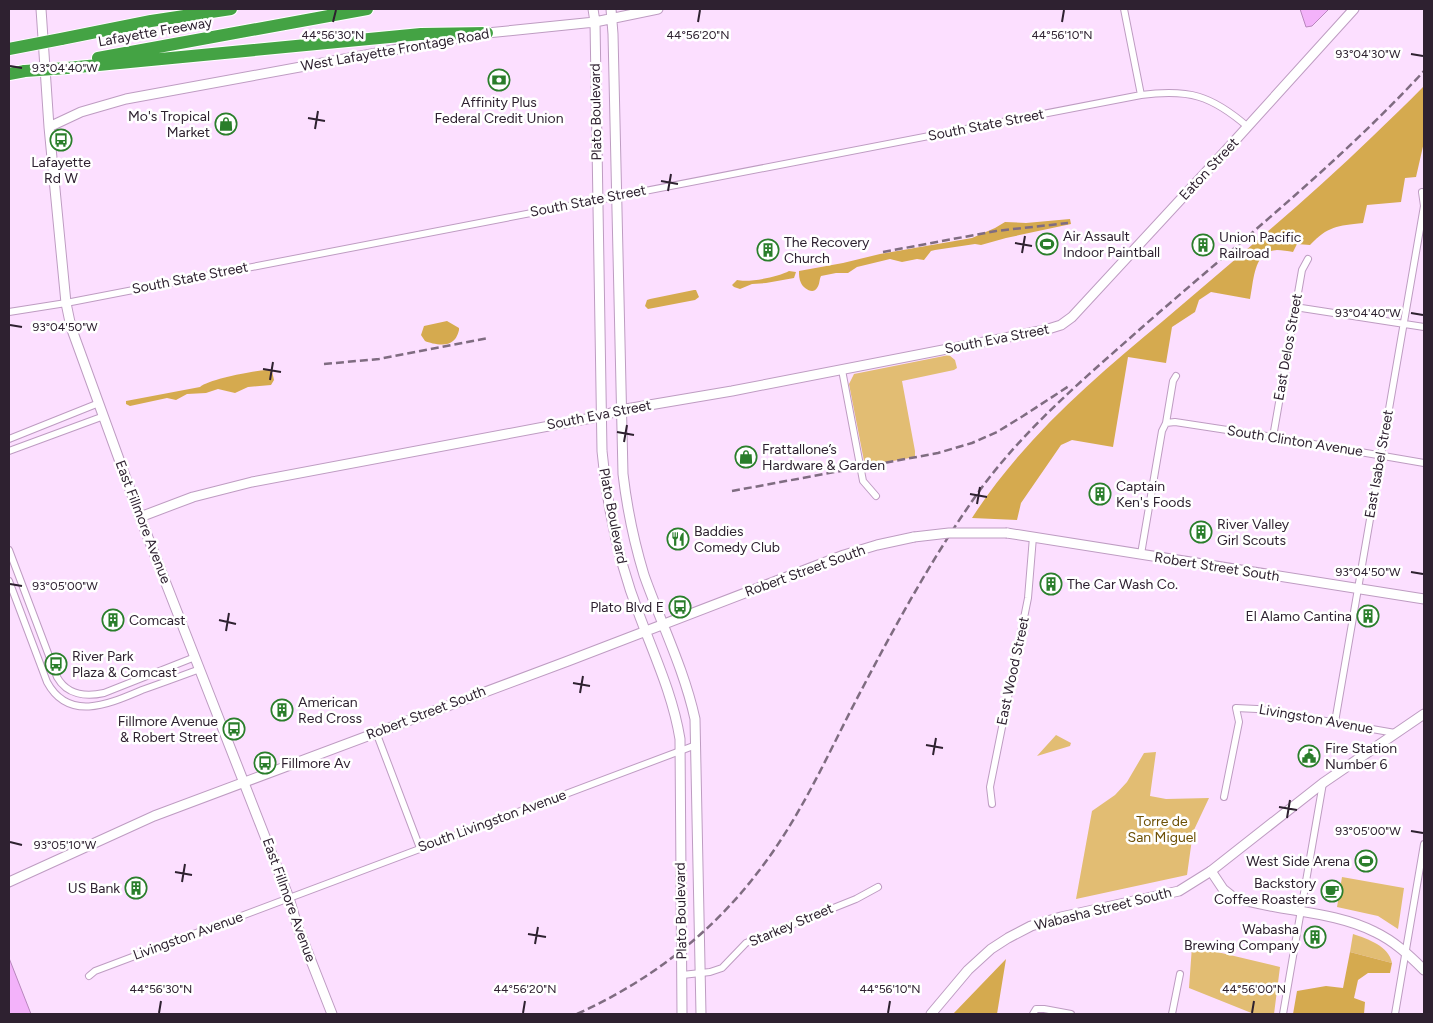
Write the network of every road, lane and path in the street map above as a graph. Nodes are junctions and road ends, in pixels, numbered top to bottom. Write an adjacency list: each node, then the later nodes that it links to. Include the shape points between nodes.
1 (41, 9): 18 (main road, East Fillmore Avenue)
2 (188, 9): 11 (highway)
3 (231, 9): 11 (highway, Lafayette Freeway)
4 (367, 9): 15 (highway, Lafayette Freeway)
5 (593, 9): 12 (main road, Plato Boulevard)
6 (611, 9): 10 (main road, Plato Boulevard)
7 (658, 9): 10 (main road, West Lafayette Frontage Road)
8 (1124, 9): 17 (street)
9 (1354, 9): 19 (main road, Eaton Street)
10 (612, 19): 12 (main road, West Lafayette Frontage Road); 21 (main road, Plato Boulevard)
11 (151, 21): 14 (highway, Lafayette Freeway, bridge)
12 (595, 22): 13 (main road, West Lafayette Frontage Road); 22 (main road, Plato Boulevard)
13 (487, 32): 15 (highway, via 421,34); 18 (main road, West Lafayette Frontage Road, via 126,99 80,112)
14 (9, 49)
15 (66, 65): 16 (highway, bridge)
16 (9, 74)
17 (1141, 94): 19 (street, South State Street, via 1177,92 1200,97 1222,107); 21 (street, South State Street)
18 (48, 127): 25 (main road, East Fillmore Avenue)
19 (1248, 127): 29 (main road, Eaton Street, via 1072,317)
20 (1422, 192): 23 (street, East Isabel Street)
21 (616, 196): 22 (street, South State Street); 34 (main road, Plato Boulevard)
22 (597, 200): 25 (street, South State Street); 36 (main road, Plato Boulevard)
23 (1424, 206): 28 (street, East Isabel Street)
24 (1308, 259): 26 (street, East Delos Street, via 1302,270)
25 (66, 303): 27 (street, South State Street); 33 (main road, East Fillmore Avenue, via 71,327)
26 (1295, 307): 28 (street); 38 (street, East Delos Street)
27 (9, 312)
28 (1404, 324): 30 (street); 41 (street, East Isabel Street)
29 (1061, 325): 31 (main road, South Eva Street)
30 (1424, 327)
31 (842, 370): 34 (main road, South Eva Street); 43 (street, via 863,481)
32 (1176, 376): 37 (street)
33 (98, 403): 35 (main road, East Fillmore Avenue); 39 (street)
34 (620, 410): 36 (main road, South Eva Street); 51 (main road, Plato Boulevard, via 625,496 641,562)
35 (104, 416): 40 (street); 44 (main road, East Fillmore Avenue)
36 (602, 416): 44 (main road, South Eva Street, via 252,482 194,497); 52 (main road, Plato Boulevard, via 602,450 609,506 619,553)
37 (1166, 423): 38 (street, South Clinton Avenue); 47 (street)
38 (1273, 437): 41 (street, South Clinton Avenue)
39 (9, 439)
40 (9, 451)
41 (1381, 456): 42 (street, South Clinton Avenue); 49 (street, East Isabel Street)
42 (1424, 463)
43 (876, 496)
44 (140, 517): 53 (main road, East Fillmore Avenue)
45 (1033, 537): 47 (main road, Robert Street South); 51 (main road, Robert Street South, bridge, via 1007,533 949,533 877,545); 64 (street, East Wood Street, via 1028,598 990,787)
46 (9, 550): 53 (street, via 57,677 70,691 90,696 104,693)
47 (1141, 554): 49 (main road, Robert Street South)
48 (9, 581): 54 (street, via 47,682 65,701 78,706 98,706)
49 (1358, 589): 50 (main road, Robert Street South); 56 (street, East Isabel Street)
50 (1424, 599)
51 (663, 625): 52 (main road, Robert Street South); 59 (main road, Plato Boulevard, via 692,707)
52 (646, 631): 57 (main road, Robert Street South); 60 (main road, Plato Boulevard, via 678,724)
53 (196, 657): 54 (main road, East Fillmore Avenue)
54 (200, 668): 61 (main road, East Fillmore Avenue)
55 (1423, 718): 58 (main road, Wabasha Street South)
56 (1335, 722): 58 (street, Livingston Avenue); 63 (street, Livingston Avenue, via 1236,708 1239,722)
57 (376, 732): 61 (main road, Robert Street South); 66 (street)
58 (1395, 732): 62 (main road, Wabasha Street South)
59 (696, 745): 60 (street, South Livingston Avenue); 74 (main road, Plato Boulevard)
60 (680, 751): 66 (street, South Livingston Avenue); 76 (main road, Plato Boulevard)
61 (244, 782): 68 (main road, Robert Street South, via 154,816); 70 (main road, East Fillmore Avenue)
62 (1324, 783): 67 (main road, Wabasha Street South); 71 (street)
63 (1224, 797)
64 (992, 804)
65 (1424, 844): 72 (street)
66 (420, 848): 70 (street, South Livingston Avenue)
67 (1211, 871): 71 (main road, via 1232,897); 81 (main road, Wabasha Street South, via 1179,891 1074,913 1021,931 991,949)
68 (9, 882)
69 (878, 888): 74 (street, Starkey Street, via 746,943 722,968)
70 (289, 898): 77 (street, Livingston Avenue); 78 (main road, East Fillmore Avenue)
71 (1301, 912): 72 (main road, via 1364,926); 85 (street)
72 (1406, 952): 73 (main road); 86 (street)
73 (1424, 970)
74 (701, 974): 76 (street, Starkey Street); 80 (main road, Plato Boulevard)
75 (1180, 974): 84 (street)
76 (682, 975): 79 (main road, Plato Boulevard)
77 (89, 976)
78 (332, 1014)
79 (682, 1014)
80 (701, 1014)
81 (931, 1014)
82 (1034, 1014): 83 (street, via 1036,1009)
83 (1071, 1014)
84 (1172, 1014)
85 (1283, 1014)
86 (1395, 1014)

